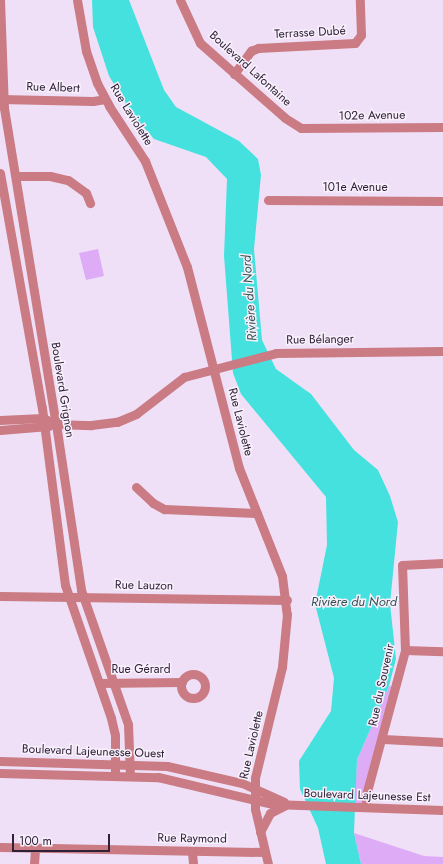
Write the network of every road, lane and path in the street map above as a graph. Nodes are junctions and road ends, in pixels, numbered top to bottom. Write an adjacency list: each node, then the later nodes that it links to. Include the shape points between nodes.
1 (0, 0): 6 (street, Boulevard Grignon)
2 (77, 0): 7 (street, Rue Laviolette, via 86,51)
3 (180, 0): 5 (street, Boulevard Lafontaine, via 200,43)
4 (360, 0): 5 (street, Terrasse Dubé, via 361,35 355,43 258,48 251,51)
5 (234, 74): 9 (street, Boulevard Lafontaine, via 285,118)
6 (2, 99): 7 (street, Rue Albert); 11 (street, Boulevard Grignon)
7 (105, 99): 16 (street, Rue Laviolette, via 150,172 187,266)
8 (443, 127): 9 (street, 102e Avenue)
9 (301, 128)
10 (0, 173): 17 (street, Boulevard Grignon)
11 (16, 176): 14 (street, via 38,175 68,180 86,194); 19 (street, Boulevard Grignon)
12 (268, 200): 13 (street, 101e Avenue)
13 (443, 200)
14 (90, 202)
15 (443, 350): 16 (street, Rue Bélanger, via 276,353)
16 (214, 368): 19 (street, Rue Bélanger, via 175,382 146,407 126,419 104,424); 23 (street, Rue Laviolette, via 239,468)
17 (42, 418): 18 (street); 19 (street); 20 (street, Boulevard Grignon)
18 (0, 420)
19 (56, 424): 20 (street); 27 (street, Boulevard Grignon)
20 (44, 428): 21 (street); 26 (street, Boulevard Grignon)
21 (0, 430)
22 (136, 487): 23 (street, via 153,503 164,509)
23 (257, 513): 28 (street, Rue Laviolette, via 274,550)
24 (443, 563): 29 (street, Rue du Souvenir, via 402,565)
25 (0, 596): 26 (street, Rue Lauzon)
26 (68, 598): 27 (street, Rue Lauzon); 33 (street, Boulevard Grignon)
27 (83, 598): 28 (street, Rue Lauzon); 31 (street, Boulevard Grignon)
28 (287, 600): 42 (street, Rue Laviolette, via 287,628 282,667)
29 (405, 650): 30 (street); 34 (street, Rue du Souvenir)
30 (443, 651)
31 (114, 682): 32 (street, Rue Gérard); 33 (street, Rue Gérard); 38 (street, Boulevard Grignon, via 128,724)
32 (182, 682)
33 (99, 683): 37 (street, Boulevard Grignon, via 113,726)
34 (383, 739): 35 (street); 45 (street, Rue du Souvenir, via 366,795)
35 (443, 742)
36 (0, 761): 37 (street, Boulevard Lajeunesse Ouest)
37 (115, 763): 38 (street, Boulevard Lajeunesse Ouest); 40 (street, Boulevard Grignon)
38 (130, 764): 41 (street, Boulevard Grignon); 42 (street, Boulevard Lajeunesse Ouest, via 167,766)
39 (0, 774): 40 (street, Boulevard Lajeunesse Ouest)
40 (115, 776): 41 (street, Boulevard Lajeunesse Ouest)
41 (130, 776): 43 (street, Boulevard Lajeunesse Ouest, via 169,778)
42 (254, 788): 43 (street, Rue Laviolette); 44 (street, Boulevard Lajeunesse Est)
43 (255, 799): 44 (street, Boulevard Lajeunesse Est); 47 (street, Rue Laviolette)
44 (295, 805): 45 (street, Boulevard Lajeunesse Est); 47 (street, via 270,813)
45 (366, 807): 46 (street, Boulevard Lajeunesse Est)
46 (443, 810)
47 (260, 833): 51 (street, Rue Laviolette)
48 (0, 847): 49 (street, Rue Raymond)
49 (35, 848): 50 (street, Rue Raymond); 52 (street)
50 (192, 852): 51 (street, Rue Raymond); 53 (street)
51 (264, 852): 54 (street, Rue Laviolette)
52 (34, 864)
53 (192, 864)
54 (268, 864)

